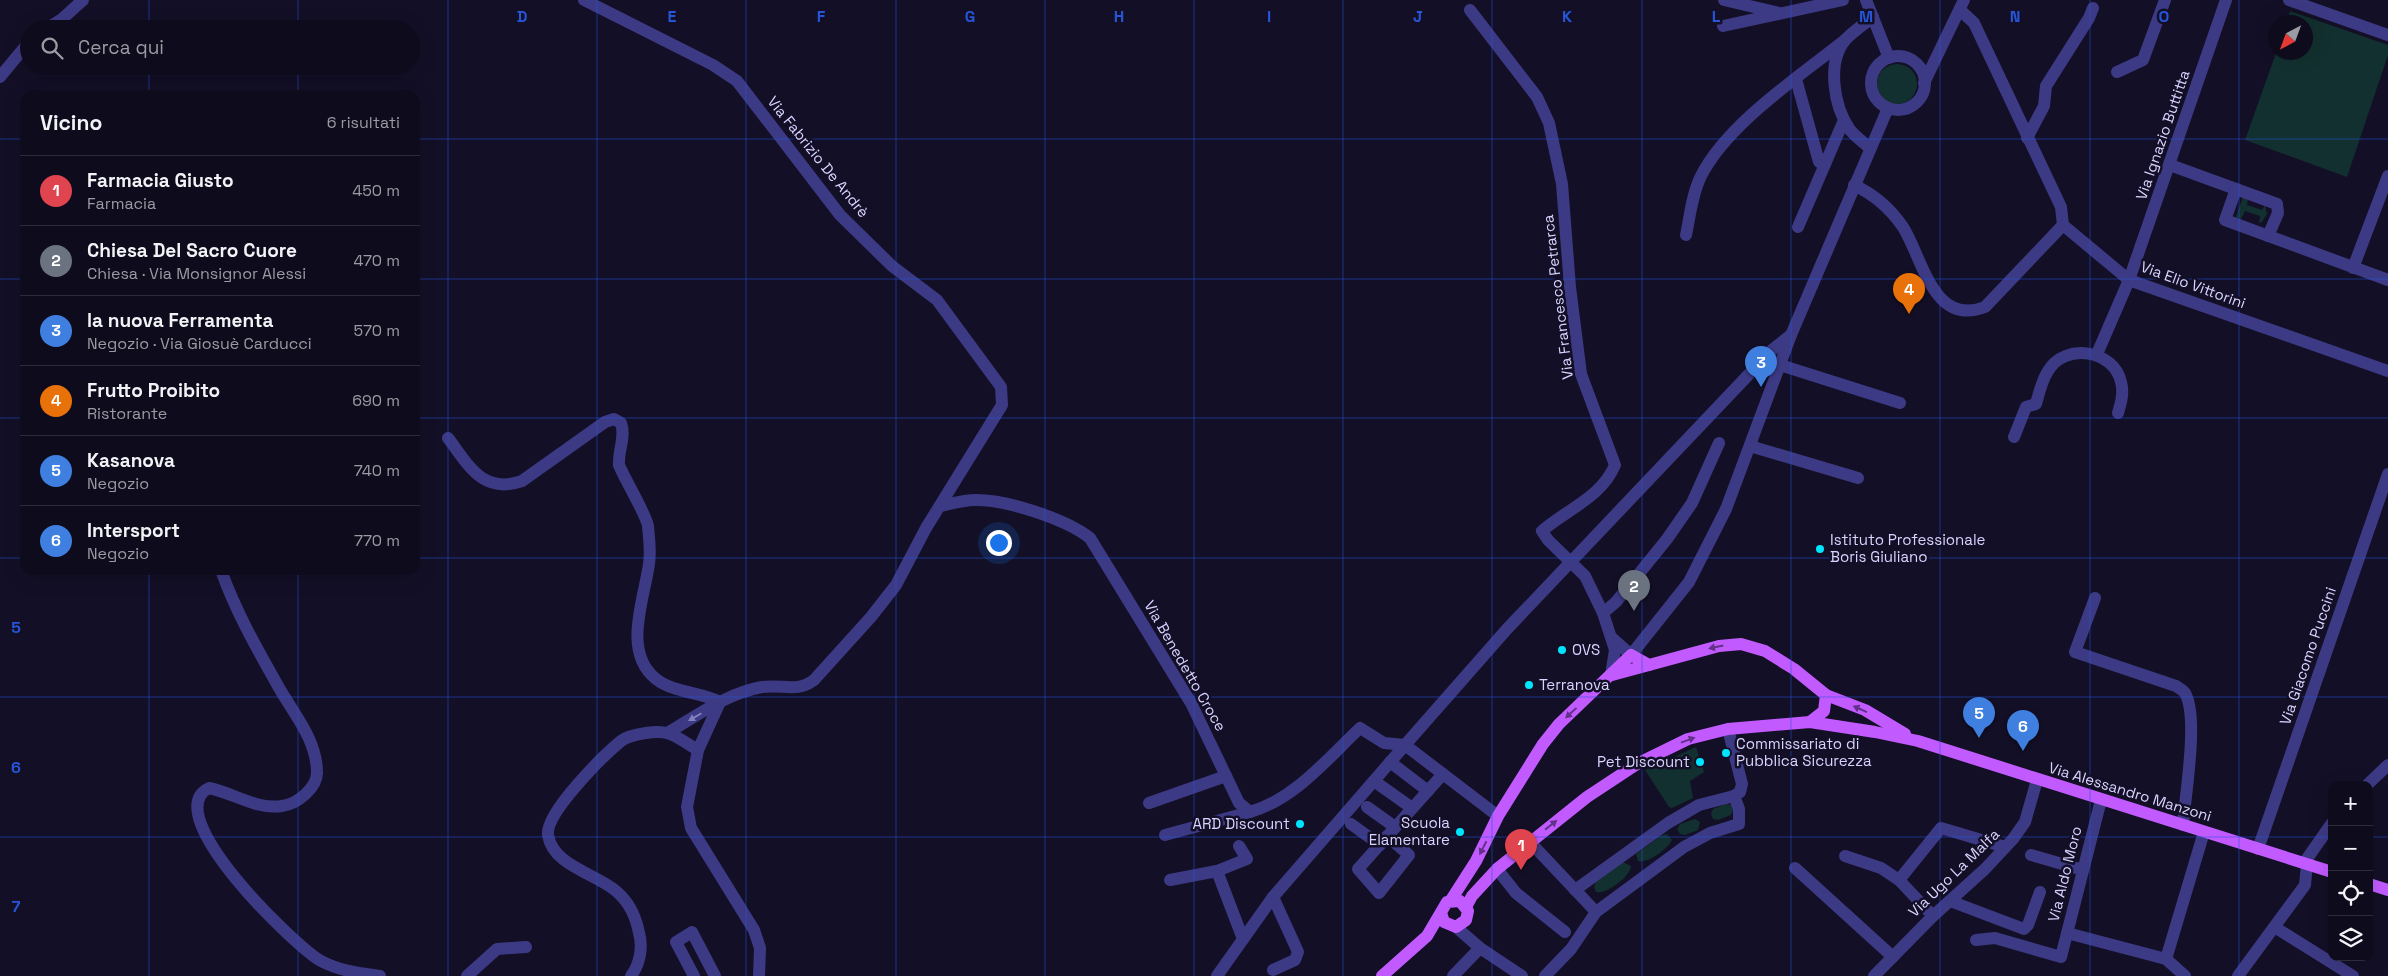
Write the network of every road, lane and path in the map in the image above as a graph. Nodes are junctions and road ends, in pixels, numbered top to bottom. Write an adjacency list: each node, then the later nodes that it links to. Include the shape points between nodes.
1 (82, 0): 14 (street)
2 (584, 0): 54 (street, Via Fabrizio De Andrè, via 713,65 737,81 840,215 892,266 937,300 1001,387 1002,405)
3 (1724, 0): 11 (street)
4 (1843, 0): 11 (street)
5 (1866, 0): 13 (street)
6 (2165, 0): 22 (street, via 2143,60)
7 (2226, 0): 31 (street, Via Ignazio Buttitta)
8 (2289, 0): 16 (street)
9 (1962, 5): 18 (street); 28 (street, via 1974,23)
10 (2094, 8): 28 (street, via 2046,86 2044,106)
11 (1788, 9): 15 (street)
12 (1470, 10): 55 (street, Via Francesco Petrarca, via 1537,97 1549,123 1562,184 1581,374 1614,465 1610,478 1593,496 1542,531)
13 (1873, 17): 17 (street); 20 (street)
14 (60, 20)
15 (1723, 26)
16 (2388, 35)
17 (1845, 40): 24 (street); 27 (street, via 1836,62 1835,86)
18 (1940, 52): 21 (street, via 1926,58); 25 (street)
19 (20, 53): 23 (street)
20 (1889, 58): 21 (street); 26 (street, via 1875,69 1871,78 1874,96)
21 (1909, 59): 25 (street, via 1920,69)
22 (2117, 72)
23 (0, 78)
24 (1796, 79): 30 (street, via 1819,162); 37 (street, via 1747,119 1713,158 1695,192)
25 (1924, 83): 26 (street, via 1920,98 1914,105 1897,110)
26 (1888, 108): 29 (street)
27 (1844, 120): 29 (street); 30 (street)
28 (2027, 138): 35 (street, via 2060,207)
29 (1870, 148): 33 (street)
30 (1825, 164): 36 (street)
31 (2170, 165): 34 (street); 40 (street, Via Ignazio Buttitta)
32 (2388, 176): 39 (street)
33 (1854, 185): 35 (street, via 1884,204 1903,228 1937,296 1959,310 1974,312 1985,307); 42 (street)
34 (2236, 189): 38 (street, via 2277,204 2278,213); 38 (street, via 2225,220)
35 (2063, 225): 40 (street, Via Elio Vittorini)
36 (1798, 227)
37 (1686, 235)
38 (2268, 236): 39 (street)
39 (2353, 268): 41 (street)
40 (2129, 280): 43 (street, Via Ignazio Buttitta); 45 (street, Via Elio Vittorini)
41 (2388, 280)
42 (1791, 335): 44 (street); 55 (street, via 1772,350)
43 (2097, 354): 47 (street, via 2112,366 2121,381 2122,398); 48 (street, via 2072,353 2060,358 2048,370 2036,404 2026,407)
44 (1780, 365): 46 (street); 51 (street)
45 (2388, 371)
46 (1900, 403)
47 (2118, 413)
48 (2014, 437)
49 (448, 438): 64 (street, via 478,477 487,482 508,484 522,481 605,422 614,419 621,423 624,432 619,465 648,524 650,562 638,643 640,659 658,680 671,687)
50 (1720, 443): 58 (street, via 1683,516 1616,602)
51 (1750, 446): 53 (street); 60 (street, via 1726,509 1689,582)
52 (2388, 474): 95 (street, Via Giacomo Puccini)
53 (1858, 478)
54 (940, 506): 64 (street, Via Fabrizio De Andrè, via 896,585 814,680 806,686 794,688 765,687 747,691); 74 (street, Via Benedetto Croce, via 973,500 998,501 1062,521 1090,538 1191,703)
55 (1572, 564): 58 (street, Via Francesco Petrarca, via 1585,576); 69 (street, via 1507,630)
56 (223, 575): 130 (street, via 279,688 305,729 317,772 312,786 300,798 283,806 263,806 209,788 203,791 197,804 202,829 212,850 245,889 320,960 344,971)
57 (2095, 598): 87 (street, via 2075,652 2176,686 2187,699 2192,725)
58 (1603, 613): 59 (street, Via Francesco Petrarca)
59 (1612, 638): 60 (street, Via Francesco Petrarca); 62 (street, via 1615,657)
60 (1631, 655): 61 (main road); 62 (main road)
61 (1648, 665): 62 (main road); 63 (main road, one-way to 61, via 1794,668 1765,651 1741,644 1719,646)
62 (1611, 676): 85 (main road, one-way to 85, via 1554,730)
63 (1826, 696): 65 (main road, via 1824,711); 66 (main road, Via Alessandro Manzoni, one-way to 63, via 1864,710)
64 (720, 702): 68 (street, Via Fabrizio De Andrè, one-way to 68); 70 (street)
65 (1810, 722): 66 (main road); 67 (main road)
66 (1879, 727): 75 (main road, Via Alessandro Manzoni)
67 (1728, 729): 79 (street, via 1742,784 1740,792); 92 (main road, one-way to 67, via 1587,797 1637,764 1688,739)
68 (669, 732): 70 (street); 132 (street, via 647,733 622,740 568,794 552,818 548,832 556,852 568,863 617,892 629,907 637,921 641,939 639,958)
69 (1405, 745): 71 (street); 73 (street); 84 (street, via 1384,743 1360,728 1302,782 1270,806)
70 (698, 750): 135 (street, via 687,807 691,828 754,930 760,948)
71 (1390, 762): 76 (street); 78 (street)
72 (2388, 765): 77 (street)
73 (1443, 774): 78 (street); 85 (street)
74 (1226, 776): 81 (street); 84 (street, Via Benedetto Croce, via 1239,803)
75 (2037, 780): 80 (main road, Via Alessandro Manzoni); 94 (street, Via Ugo La Malfa, via 2025,822)
76 (1374, 781): 83 (street); 110 (street)
77 (2371, 781)
78 (1428, 791): 83 (street)
79 (1734, 796): 107 (street, via 1699,806 1668,823); 113 (street, via 1739,809 1739,824 1684,846)
80 (2101, 800): 87 (main road, Via Alessandro Manzoni); 101 (street, Via Aldo Moro)
81 (1149, 803)
82 (1367, 807): 91 (street)
83 (1412, 808): 91 (street)
84 (1250, 812): 90 (street)
85 (1498, 816): 111 (main road, one-way to 111, via 1476,861)
86 (1352, 824): 91 (street)
87 (2183, 826): 89 (main road, Via Alessandro Manzoni)
88 (2329, 826): 98 (street)
89 (2204, 832): 95 (main road, Via Alessandro Manzoni); 128 (street)
90 (1164, 835)
91 (1387, 836): 91 (street, via 1409,855 1379,893 1358,869)
92 (1530, 842): 100 (main road); 107 (street)
93 (1240, 846): 102 (street, via 1246,859)
94 (2005, 847): 105 (street, via 1941,828); 112 (street, Via Ugo La Malfa)
95 (2258, 849): 98 (main road, Via Alessandro Manzoni)
96 (2031, 855): 101 (street)
97 (1846, 856): 105 (street, via 1881,868)
98 (2305, 864): 103 (main road, Via Alessandro Manzoni); 118 (street, via 2305,885)
99 (1795, 868): 127 (street)
100 (1497, 869): 116 (main road, via 1472,896); 119 (street, via 1516,893)
101 (2083, 870): 120 (street, Via Aldo Moro)
102 (1217, 871): 104 (street); 123 (street)
103 (2329, 871)
104 (1170, 880)
105 (1899, 880): 115 (street)
106 (2373, 885): 108 (main road)
107 (1575, 890): 113 (street)
108 (2388, 890)
109 (2040, 892): 117 (street, via 2024,929)
110 (1272, 897): 123 (street); 129 (street, via 1298,952 1295,960)
111 (1451, 900): 114 (main road); 116 (main road, via 1460,901)
112 (1950, 901): 115 (street, Via Ugo La Malfa); 117 (street)
113 (1596, 912): 140 (street, via 1571,948)
114 (1441, 913): 116 (main road); 121 (main road)
115 (1933, 916): 127 (street, Via Ugo La Malfa)
116 (1459, 919): 121 (main road); 125 (street)
117 (2000, 920): 122 (street)
118 (2276, 928): 143 (street); 144 (street)
119 (1565, 932)
120 (2067, 933): 122 (street, Via Aldo Moro, via 2061,957); 128 (street)
121 (1427, 936): 137 (main road)
122 (1995, 938): 124 (street)
123 (1243, 939): 136 (street)
124 (1976, 940)
125 (1477, 946): 138 (street); 139 (street)
126 (526, 947): 131 (street, via 497,949)
127 (1892, 957): 141 (street, Via Ugo La Malfa)
128 (2166, 959): 142 (street)
129 (1273, 970)
130 (380, 976)
131 (466, 976)
132 (631, 976)
133 (694, 976): 134 (street, via 676,942 692,932)
134 (714, 976)
135 (759, 976)
136 (1218, 976)
137 (1382, 976)
138 (1453, 976)
139 (1522, 976)
140 (1545, 976)
141 (1874, 976)
142 (2185, 976)
143 (2238, 976)
144 (2353, 976)

